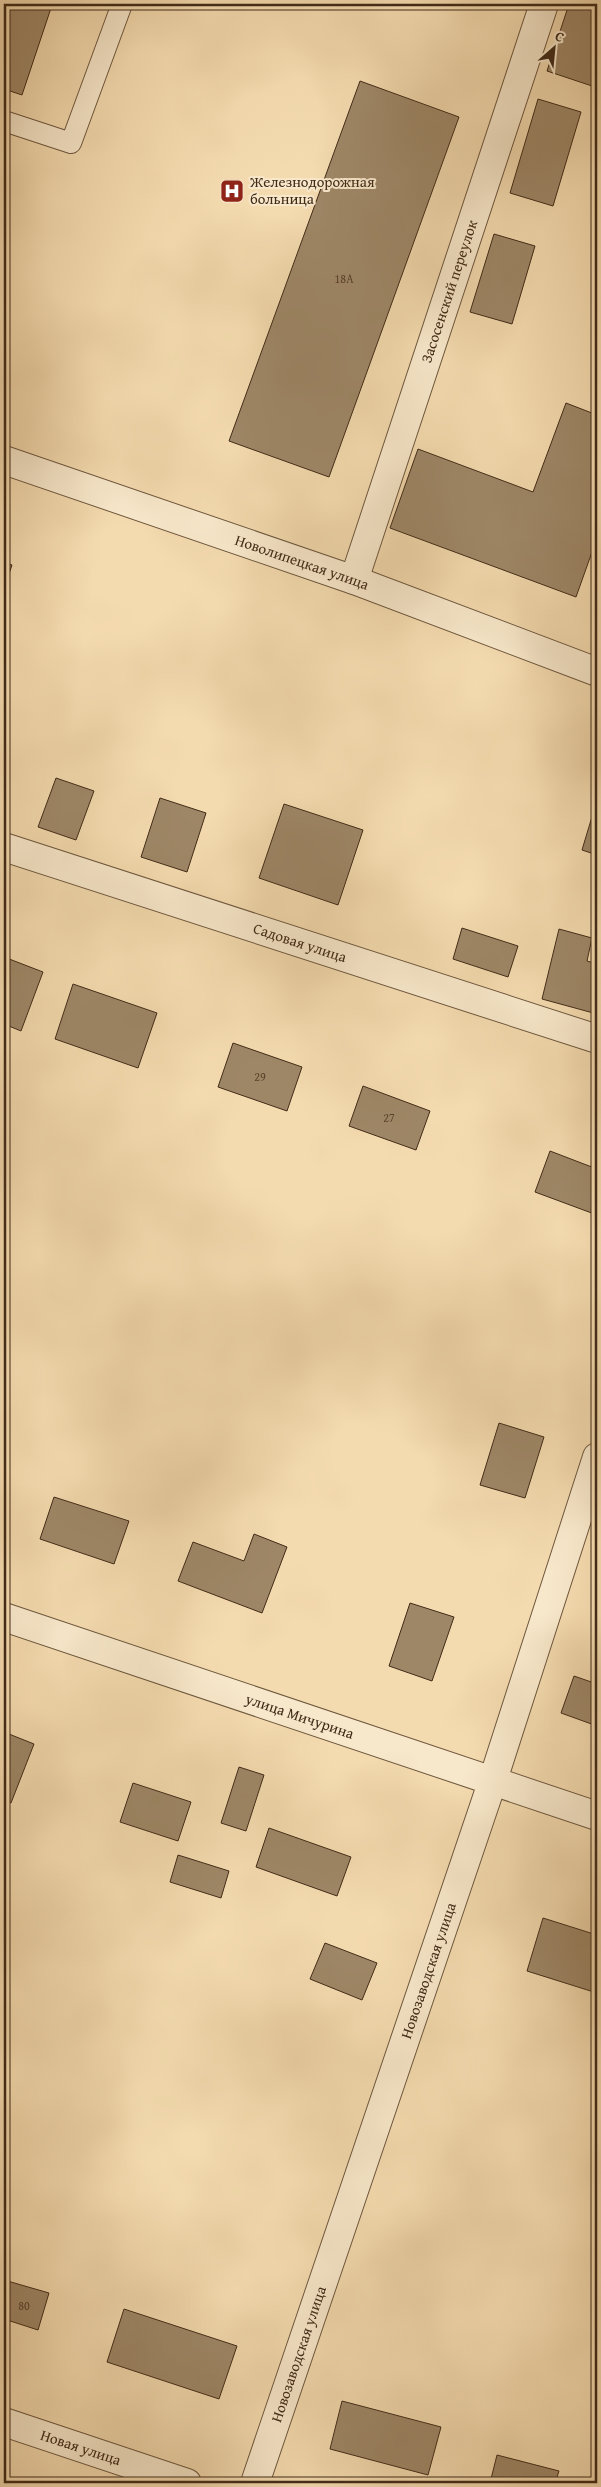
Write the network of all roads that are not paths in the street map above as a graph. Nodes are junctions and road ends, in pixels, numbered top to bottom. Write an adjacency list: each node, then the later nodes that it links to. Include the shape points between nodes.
1 (122, 4): 3 (lane, via 72,143)
2 (544, 4): 5 (street, Засосенский переулок)
3 (4, 121)
4 (4, 460): 5 (street, Новолипецкая улица)
5 (354, 580): 6 (street, Новолипецкая улица)
6 (597, 672)
7 (4, 847): 8 (street, Садовая улица)
8 (597, 1039)
9 (597, 1457): 11 (street, Новозаводская улица)
10 (4, 1617): 11 (street, улица Мичурина)
11 (493, 1780): 12 (street, улица Мичурина); 15 (street, Новозаводская улица)
12 (597, 1816)
13 (4, 2422): 14 (street, Новая улица)
14 (187, 2483)
15 (255, 2483)

